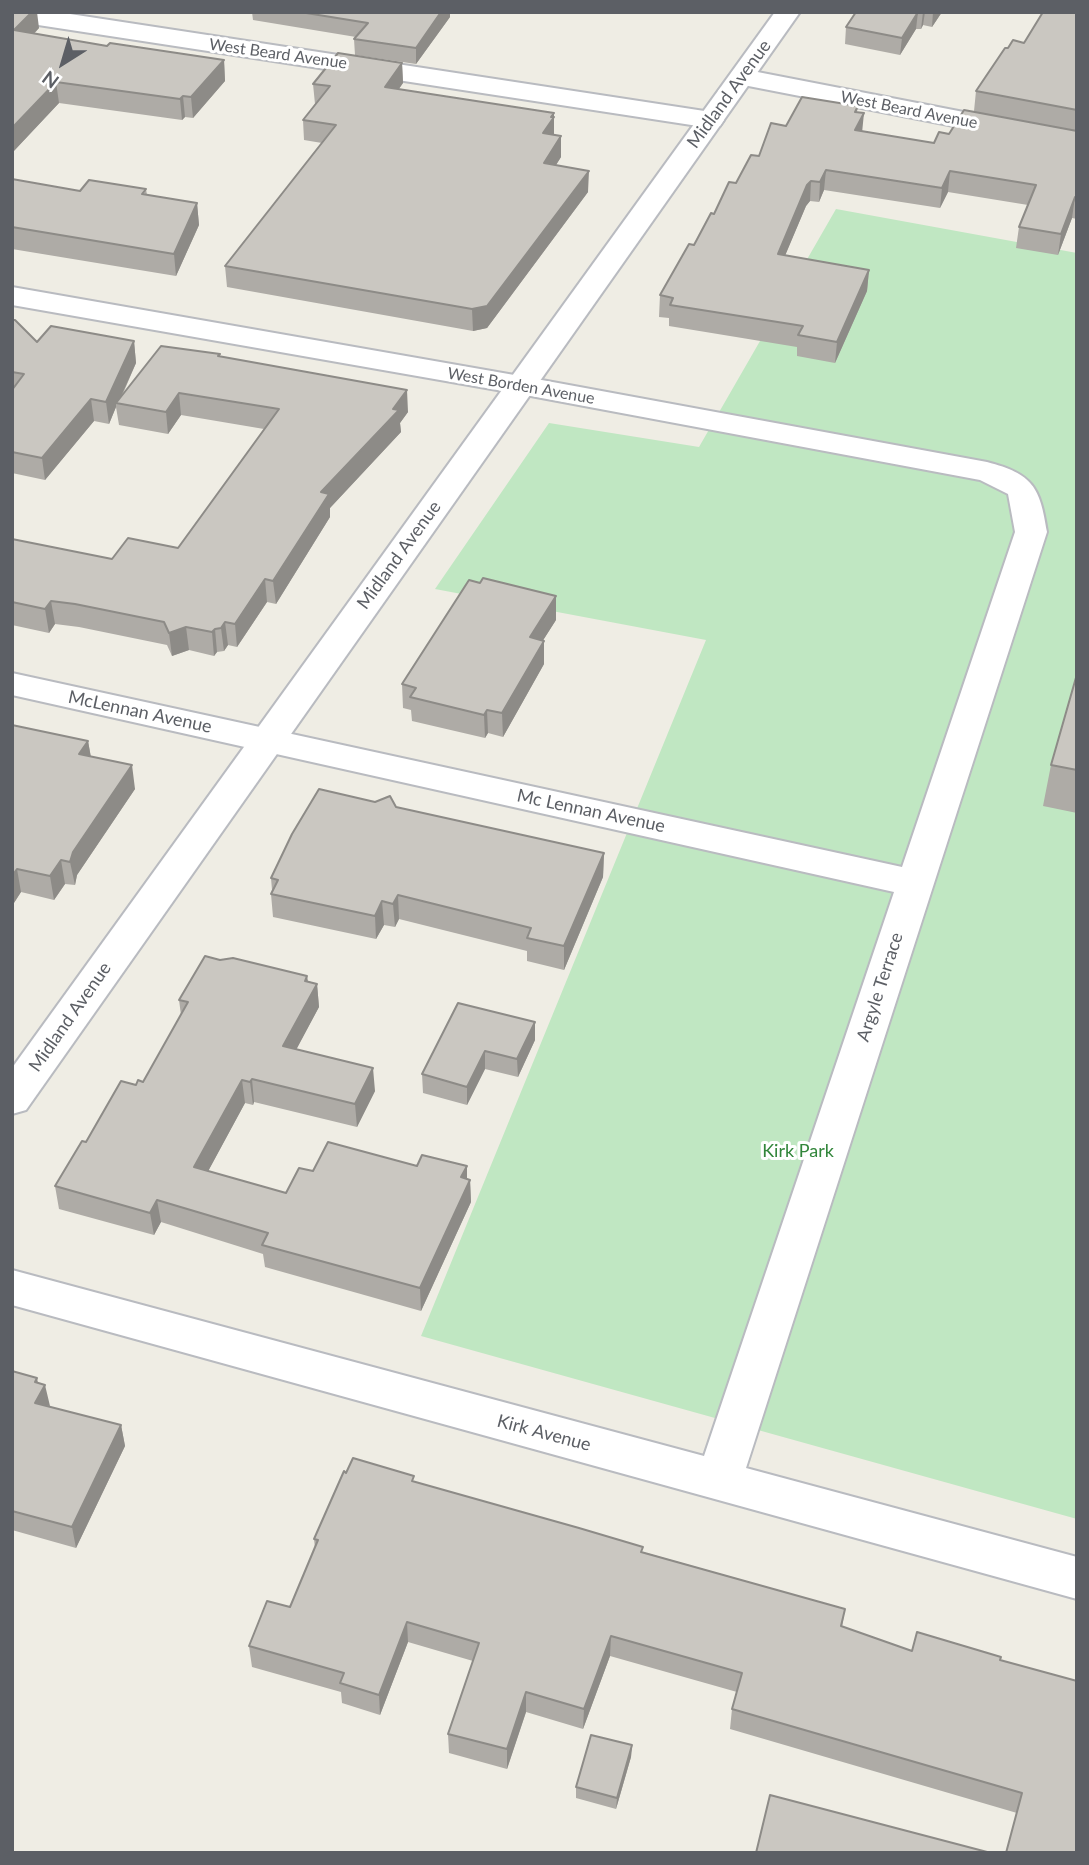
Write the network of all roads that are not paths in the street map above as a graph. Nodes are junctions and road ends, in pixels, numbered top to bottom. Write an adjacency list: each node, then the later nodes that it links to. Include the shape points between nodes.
1 (186, 12): 4 (street)
2 (788, 12): 5 (street, Midland Avenue)
3 (12, 13): 4 (street, West Beard Avenue)
4 (162, 37): 6 (street, West Beard Avenue)
5 (742, 77): 6 (street, Midland Avenue); 7 (street, West Beard Avenue)
6 (711, 120): 9 (street, Midland Avenue)
7 (1077, 142)
8 (12, 296): 9 (street, West Borden Avenue)
9 (520, 385): 10 (street, West Borden Avenue, via 987,472 1016,482); 12 (street, Midland Avenue)
10 (1024, 491): 13 (street, Argyle Terrace, via 1031,532)
11 (12, 684): 12 (street, McLennan Avenue)
12 (267, 740): 13 (street, Mc Lennan Avenue); 14 (street, Midland Avenue)
13 (914, 883): 16 (street, Argyle Terrace)
14 (12, 1099)
15 (12, 1287): 16 (street, Kirk Avenue)
16 (719, 1480): 17 (street, Kirk Avenue)
17 (1077, 1578)

